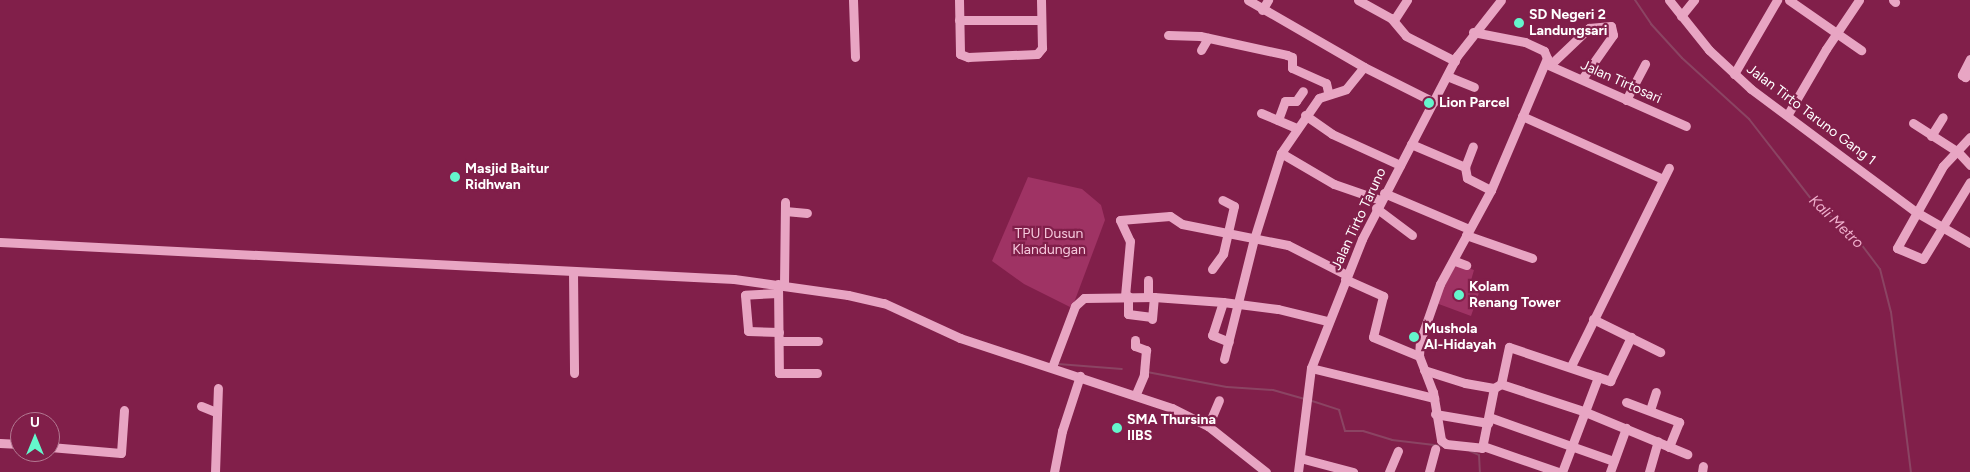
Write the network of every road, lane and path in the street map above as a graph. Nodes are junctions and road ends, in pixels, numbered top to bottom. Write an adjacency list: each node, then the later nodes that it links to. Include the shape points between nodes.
1 (853, 0): 25 (street)
2 (959, 0): 16 (street)
3 (1041, 0): 17 (street)
4 (1248, 0): 14 (street)
5 (1268, 0): 14 (street)
6 (1358, 0): 18 (street)
7 (1407, 0): 18 (street)
8 (1669, 0): 15 (street, Jalan Tirto Taruno Gang 1)
9 (1694, 0): 15 (street)
10 (1777, 0): 32 (street)
11 (1789, 0): 20 (street)
12 (1859, 0): 20 (street)
13 (1497, 1): 19 (street, Jalan Tirto Taruno)
14 (1262, 10): 30 (street)
15 (1681, 16): 32 (street, Jalan Tirto Taruno Gang 1)
16 (959, 20): 17 (street); 17 (street, via 960,54 979,57 1038,54 1042,48)
17 (1041, 20)
18 (1394, 20): 27 (street, via 1406,36)
19 (1473, 32): 27 (street, Jalan Tirto Taruno); 28 (street, via 1537,46 1546,53)
20 (1836, 33): 24 (street); 41 (street)
21 (1168, 35): 22 (street)
22 (1208, 38): 23 (street); 37 (street, via 1260,46 1291,56 1292,68 1326,83)
23 (1201, 50)
24 (1861, 50)
25 (855, 56)
26 (1970, 59): 31 (street, via 1962,75 1965,77)
27 (1455, 61): 33 (street, Jalan Tirto Taruno)
28 (1548, 64): 34 (street, Jalan Tirtosari); 34 (street, via 1589,28 1611,26 1614,32 1611,39); 43 (street)
29 (1645, 64): 38 (street)
30 (1364, 67): 37 (street, via 1346,89); 39 (street)
31 (1970, 71)
32 (1734, 74): 41 (street, Jalan Tirto Taruno Gang 1)
33 (1447, 76): 35 (street); 39 (street, Jalan Tirto Taruno)
34 (1582, 79): 38 (street, Jalan Tirtosari)
35 (1474, 87)
36 (1303, 90): 45 (street, via 1296,100 1285,101)
37 (1328, 92): 42 (street)
38 (1626, 100): 47 (street, Jalan Tirtosari)
39 (1434, 102): 51 (street, Jalan Tirto Taruno)
40 (1261, 114): 45 (street)
41 (1788, 114): 64 (street, Jalan Tirto Taruno Gang 1)
42 (1305, 115): 48 (street); 55 (street, via 1340,137)
43 (1522, 116): 59 (street); 61 (street)
44 (1943, 117): 49 (street)
45 (1278, 120): 48 (street)
46 (1913, 123): 49 (street)
47 (1686, 126)
48 (1297, 128): 54 (street)
49 (1931, 136): 53 (street)
50 (1970, 137): 53 (street)
51 (1411, 144): 55 (street, Jalan Tirto Taruno); 57 (street)
52 (1473, 146): 57 (street)
53 (1958, 152): 56 (street); 64 (street, via 1943,166)
54 (1281, 153): 63 (street, via 1334,184); 70 (street)
55 (1400, 165): 63 (street, Jalan Tirto Taruno)
56 (1970, 165)
57 (1465, 167): 61 (street, via 1467,178)
58 (1669, 168): 59 (street)
59 (1663, 179): 85 (street)
60 (1970, 182): 66 (street)
61 (1492, 190): 68 (street)
62 (1222, 200): 67 (street, via 1233,204)
63 (1380, 200): 68 (street); 69 (street); 78 (street, Jalan Tirto Taruno)
64 (1916, 212): 66 (street, Jalan Tirto Taruno Gang 1); 66 (street, via 1897,244 1900,251 1923,259)
65 (807, 213): 80 (street, via 785,207)
66 (1942, 228): 72 (street, Jalan Tirto Taruno Gang 1)
67 (1227, 231): 70 (street); 76 (street, via 1223,254); 81 (street, via 1182,224 1170,216 1120,220 1130,241)
68 (1468, 232): 73 (street); 74 (street)
69 (1412, 235)
70 (1254, 239): 78 (street, via 1288,245); 84 (street)
71 (0, 242): 77 (street)
72 (1970, 243)
73 (1532, 258)
74 (1455, 261): 75 (street); 93 (street, via 1436,296)
75 (1466, 265)
76 (1212, 269)
77 (573, 272): 80 (street); 99 (street)
78 (1346, 277): 86 (street, Jalan Tirto Taruno); 93 (street, via 1383,296 1373,337)
79 (1148, 280): 82 (street)
80 (780, 287): 87 (street); 87 (street, via 745,295 748,331); 96 (street, via 884,303 960,338)
81 (1126, 296): 82 (street); 82 (street, via 1128,314 1152,318); 96 (street, via 1079,300)
82 (1151, 297): 83 (street)
83 (1223, 302): 84 (street); 91 (street, via 1212,335)
84 (1238, 303): 86 (street); 91 (street)
85 (1593, 319): 88 (street); 95 (street)
86 (1327, 322): 97 (street, Jalan Tirto Taruno)
87 (779, 337): 90 (street); 100 (street, via 779,372)
88 (1631, 337): 92 (street); 102 (street, via 1614,378 1607,382)
89 (1136, 340): 106 (street, via 1136,346 1146,350 1144,375)
90 (818, 341)
91 (1229, 342): 94 (street)
92 (1660, 352)
93 (1416, 356): 98 (street)
94 (1224, 359)
95 (1571, 366): 102 (street); 103 (street, via 1509,347)
96 (1052, 367): 101 (street)
97 (1311, 368): 107 (street); 127 (street, Jalan Tirto Taruno)
98 (1424, 370): 103 (street); 107 (street)
99 (574, 372)
100 (817, 373)
101 (1080, 376): 106 (street); 130 (street, via 1062,431)
102 (1598, 377): 113 (street)
103 (1498, 386): 113 (street); 116 (street)
104 (218, 388): 114 (street)
105 (1656, 392): 112 (street)
106 (1136, 394): 117 (street)
107 (1430, 398): 115 (street)
108 (1219, 400): 117 (street)
109 (1626, 402): 112 (street)
110 (201, 406): 114 (street)
111 (124, 410): 123 (street, via 121,453)
112 (1650, 410): 122 (street, via 1679,422)
113 (1583, 411): 118 (street); 121 (street)
114 (216, 412): 129 (street)
115 (1435, 414): 116 (street); 120 (street, via 1439,436 1444,443 1478,449)
116 (1489, 420): 120 (street); 121 (street)
117 (1208, 426): 131 (street)
118 (1626, 428): 119 (street); 128 (street)
119 (1658, 441): 122 (street); 139 (street)
120 (1483, 446): 136 (street)
121 (1572, 446): 128 (street); 137 (street)
122 (1669, 447): 126 (street)
123 (60, 448)
124 (1435, 449): 135 (street)
125 (1398, 451): 134 (street)
126 (1687, 454)
127 (1300, 458): 132 (street, Jalan Tirto Taruno); 133 (street)
128 (1613, 461): 138 (street)
129 (215, 472)
130 (1054, 472)
131 (1266, 472)
132 (1298, 472)
133 (1352, 472)
134 (1389, 472)
135 (1429, 472)
136 (1558, 472)
137 (1562, 472)
138 (1610, 472)
139 (1649, 472)

